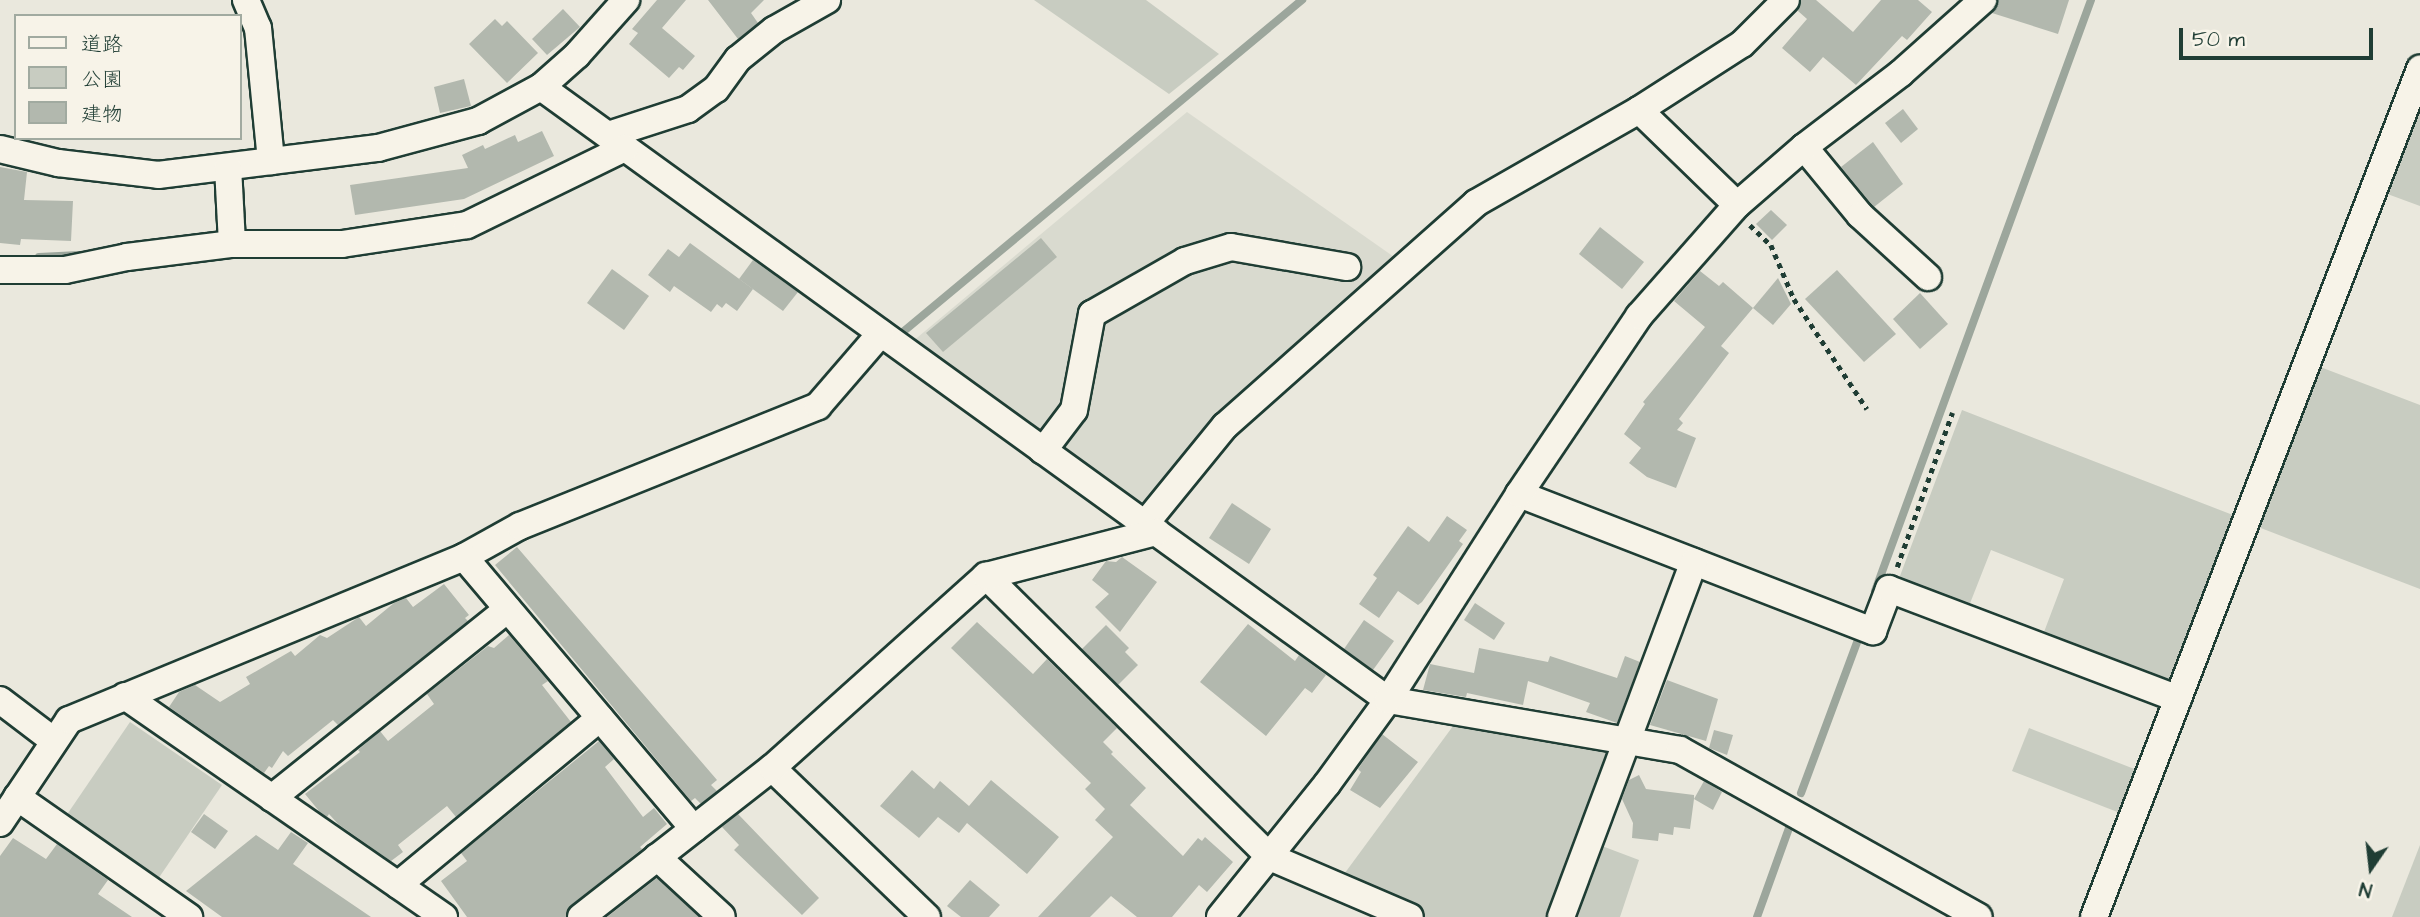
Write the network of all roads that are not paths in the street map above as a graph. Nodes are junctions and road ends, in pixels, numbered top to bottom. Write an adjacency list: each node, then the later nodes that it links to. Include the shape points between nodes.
1 (246, 0): 12 (street, via 258,28)
2 (626, 0): 7 (street)
3 (827, 0): 9 (street, via 774,30 738,59 716,89 688,109)
4 (1786, 0): 8 (street, via 1742,44)
5 (1983, 0): 10 (street, via 1901,73)
6 (2420, 69): 28 (street)
7 (541, 87): 9 (street); 12 (street, via 465,125 378,148)
8 (1639, 110): 14 (street); 22 (street, via 1476,203 1224,426)
9 (616, 141): 15 (street, via 467,225 342,244); 19 (street)
10 (1804, 147): 14 (street); 18 (street, via 1860,215)
11 (0, 149): 13 (street, via 58,163 158,175)
12 (271, 161): 13 (street)
13 (228, 167): 15 (street)
14 (1735, 208): 21 (street, via 1639,316)
15 (232, 244): 17 (street, via 65,270)
16 (1347, 267): 20 (street, via 1231,247 1185,261 1092,313 1073,411)
17 (0, 270)
18 (1928, 277)
19 (881, 333): 20 (street); 23 (street, via 818,406 520,526)
20 (1043, 451): 22 (street)
21 (1519, 494): 24 (street); 30 (street)
22 (1151, 528): 25 (street); 30 (street)
23 (464, 557): 26 (street); 27 (street)
24 (1694, 562): 28 (street, via 1873,631 1889,589); 33 (street)
25 (986, 576): 34 (street); 40 (street)
26 (508, 609): 31 (street); 36 (street)
27 (125, 696): 32 (street, via 69,720); 36 (street)
28 (2178, 699): 51 (street)
29 (0, 700): 32 (street)
30 (1388, 700): 33 (street); 40 (street)
31 (600, 718): 38 (street); 41 (street)
32 (54, 741): 35 (street)
33 (1626, 741): 49 (street); 50 (street, via 1680,750)
34 (772, 768): 38 (street); 46 (street)
35 (17, 797): 37 (street); 42 (street)
36 (272, 798): 41 (street)
37 (0, 823)
38 (694, 829): 39 (street)
39 (657, 857): 44 (street); 45 (street)
40 (1270, 857): 47 (street); 48 (street)
41 (398, 885): 43 (street)
42 (189, 917)
43 (444, 917)
44 (581, 917)
45 (722, 917)
46 (927, 917)
47 (1220, 917)
48 (1410, 917)
49 (1561, 917)
50 (1979, 917)
51 (2094, 917)

